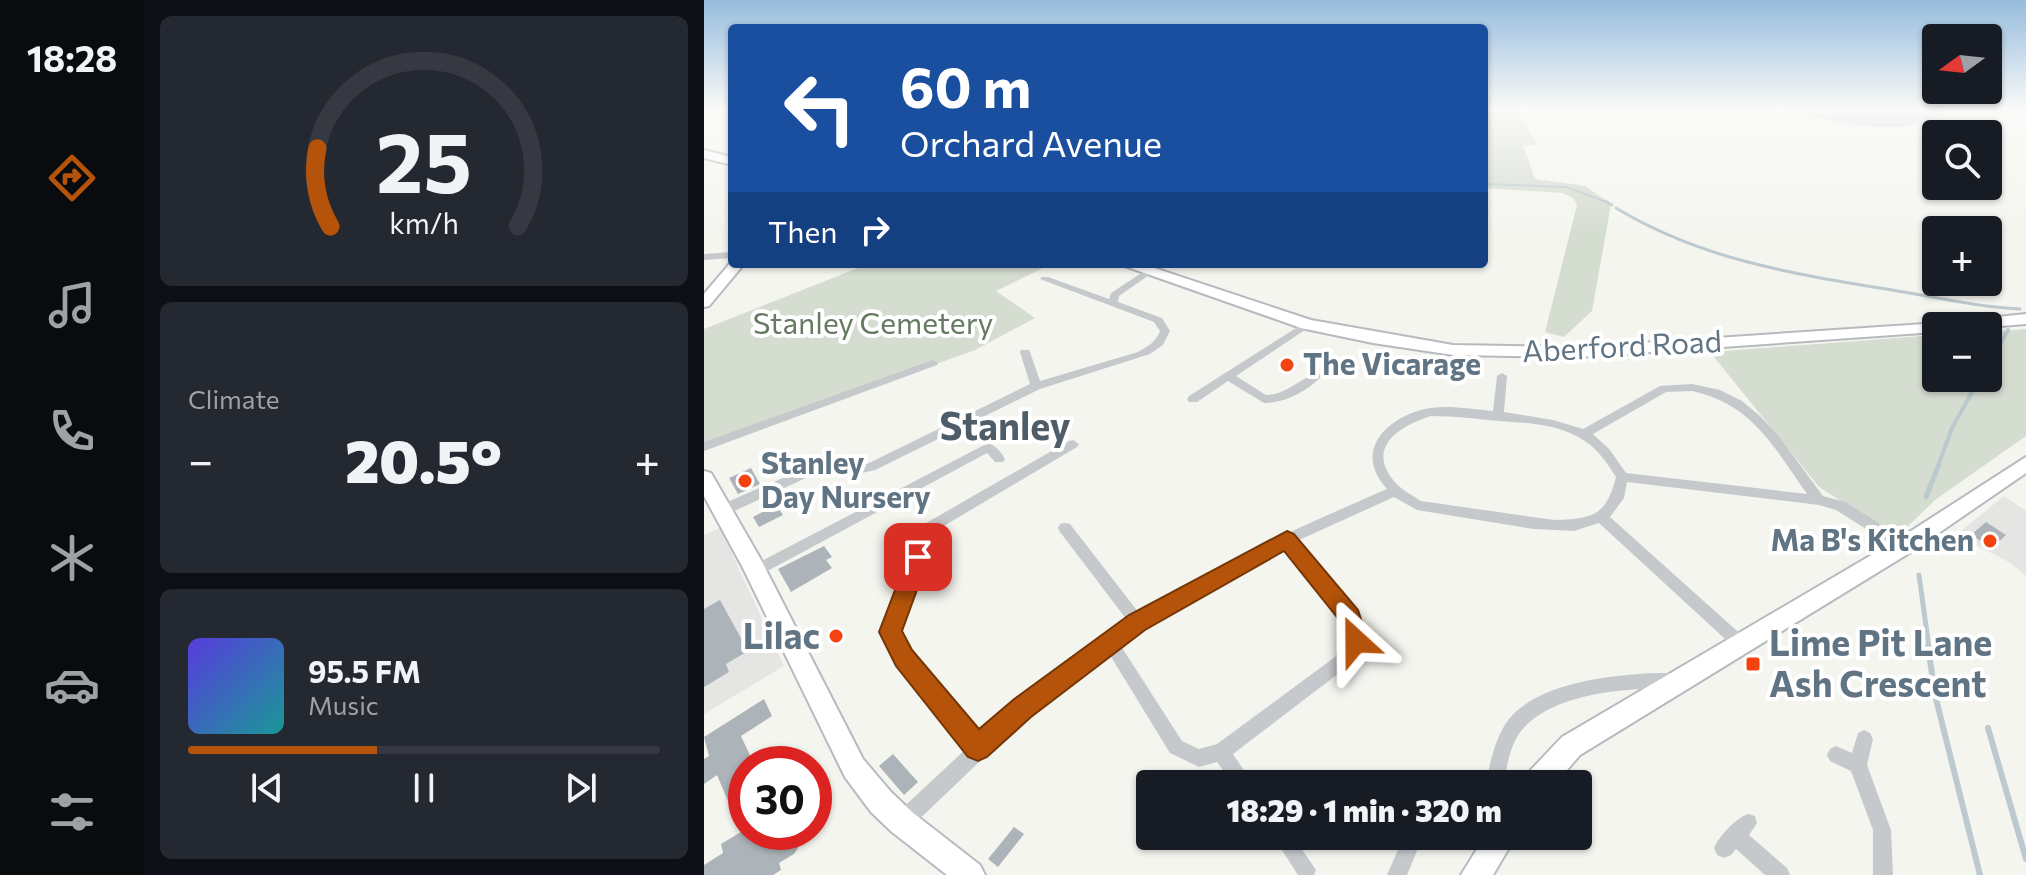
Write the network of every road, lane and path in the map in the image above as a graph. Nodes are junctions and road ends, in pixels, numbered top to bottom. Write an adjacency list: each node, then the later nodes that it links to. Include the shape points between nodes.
1 (704, 154): 2 (main road)
2 (728, 160)
3 (728, 255): 4 (street)
4 (704, 257)
5 (734, 268): 9 (street)
6 (1140, 268): 7 (main road, Aberford Road)
7 (1149, 271): 10 (street, via 1114,295); 13 (main road, Aberford Road)
8 (1045, 279): 10 (street)
9 (704, 303)
10 (1113, 304): 20 (street, via 1162,324 1163,336 1155,347)
11 (2026, 319): 12 (main road)
12 (2002, 321)
13 (1307, 324): 14 (main road, Aberford Road, via 1413,346 1501,352 1579,352); 17 (street)
14 (1922, 328)
15 (1023, 351): 20 (street)
16 (933, 363): 25 (street)
17 (1228, 376): 18 (street, via 1270,400); 21 (street)
18 (1317, 376)
19 (1502, 376): 22 (street)
20 (1036, 386): 32 (street, via 871,467 819,467)
21 (1193, 399)
22 (1498, 417): 23 (street); 30 (street, via 1431,412 1396,424 1381,439 1378,452 1380,472)
23 (1584, 434): 28 (street, via 1606,452); 31 (street, via 1664,389 1712,390 1750,410)
24 (1073, 444): 43 (street, via 926,530 891,632 904,658)
25 (704, 447)
26 (999, 459): 37 (street, via 988,447)
27 (2026, 464): 36 (street)
28 (1622, 477): 31 (street); 33 (street, via 1618,498)
29 (704, 478): 32 (street)
30 (1395, 491): 33 (street, via 1432,509 1552,526); 35 (street)
31 (1819, 500): 36 (street, via 1840,506)
32 (723, 510): 37 (street)
33 (1601, 517): 40 (street)
34 (1065, 528): 38 (street)
35 (1287, 539): 38 (street); 44 (street, via 1350,617 1356,641 1341,662)
36 (1904, 546): 40 (street)
37 (755, 571): 50 (street, via 854,768)
38 (1137, 622): 39 (street)
39 (1110, 642): 43 (street); 44 (street, via 1176,747 1199,758)
40 (1741, 644): 41 (street)
41 (1677, 681): 48 (street, via 1648,679 1533,708 1516,722); 49 (street, via 1571,746)
42 (1864, 739): 46 (street)
43 (978, 748): 50 (street)
44 (1221, 752): 47 (street)
45 (1836, 755): 46 (street)
46 (1858, 765): 58 (street, via 1882,830)
47 (1234, 770)
48 (1497, 770)
49 (1550, 770)
50 (902, 822): 55 (street)
51 (1736, 835): 57 (street)
52 (1292, 850): 54 (street)
53 (1408, 850): 56 (street)
54 (1306, 870)
55 (970, 875)
56 (1397, 875)
57 (1780, 875)
58 (1883, 875)

